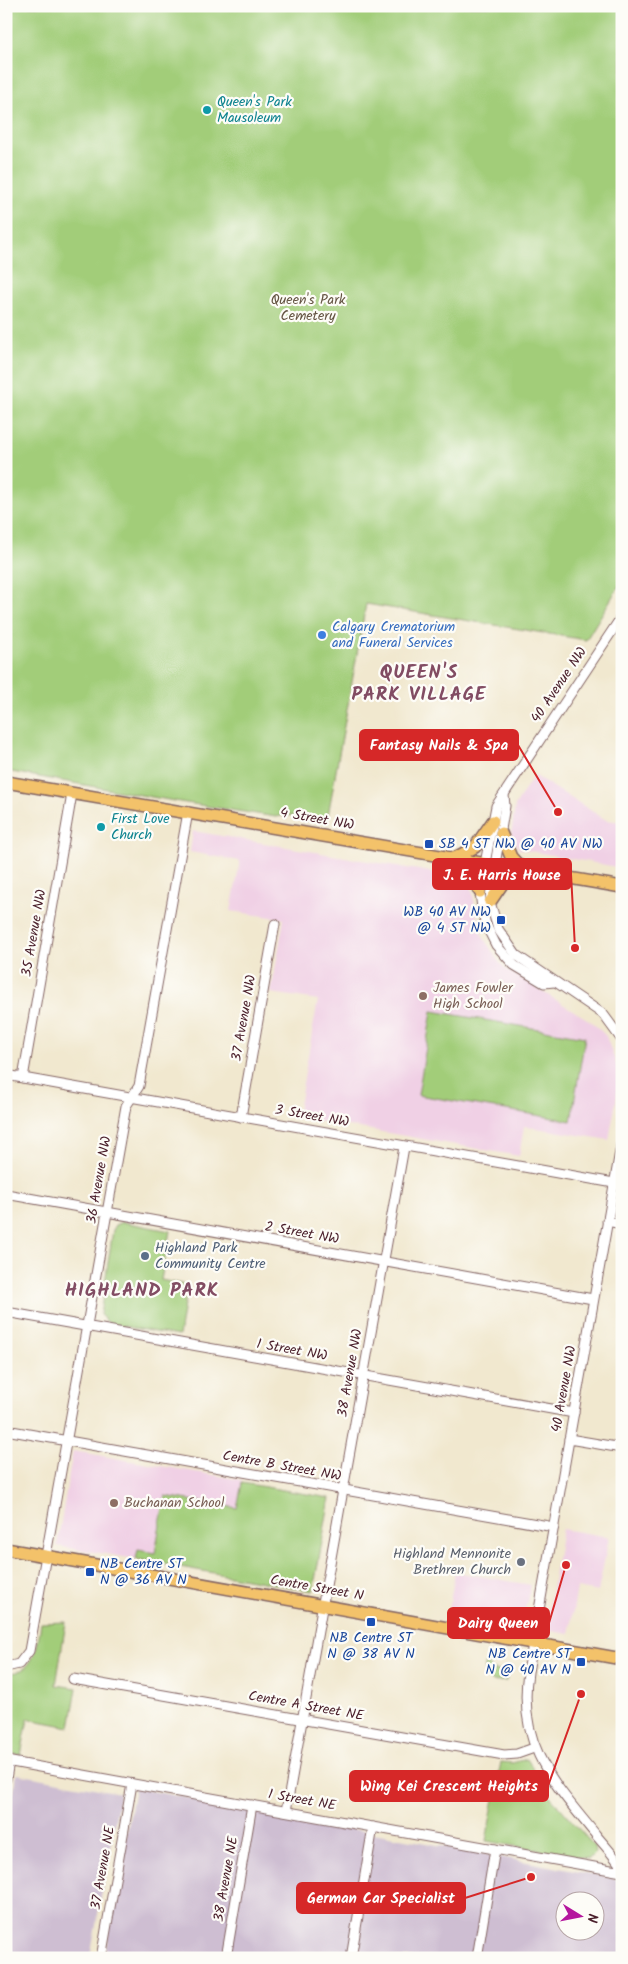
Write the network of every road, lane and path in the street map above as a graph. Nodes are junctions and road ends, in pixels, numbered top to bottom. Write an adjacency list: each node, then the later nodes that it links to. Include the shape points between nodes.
1 (622, 616): 4 (street, 40 Avenue NW)
2 (6, 782): 3 (main road, 4 Street NW)
3 (72, 794): 5 (main road, 4 Street NW); 18 (street, 35 Avenue NW)
4 (504, 796): 6 (street, 40 Avenue NW, via 496,806); 7 (street, 40 Avenue NW)
5 (188, 812): 8 (main road, 4 Street NW); 19 (street, 36 Avenue NW, via 139,1086)
6 (493, 821): 8 (main road, via 475,847); 9 (street, 40 Avenue NW)
7 (501, 833): 9 (street, 40 Avenue NW); 10 (main road, via 511,857)
8 (455, 858): 9 (main road, 4 Street NW); 12 (main road, via 473,878)
9 (490, 864): 10 (main road, 4 Street NW); 12 (street, 40 Avenue NW); 13 (street, 40 Avenue NW)
10 (522, 869): 11 (main road, 4 Street NW); 13 (main road, via 505,880)
11 (622, 887)
12 (480, 892): 15 (street, 40 Avenue NW, via 486,926 502,953 514,965 544,983)
13 (490, 902): 15 (street, 40 Avenue NW, via 498,929 509,947)
14 (274, 924): 20 (street, 37 Avenue NW)
15 (554, 982): 16 (street, 40 Avenue NW, via 596,1008)
16 (622, 1040)
17 (6, 1075): 18 (street, 3 Street NW)
18 (23, 1078): 19 (street, 3 Street NW)
19 (132, 1097): 20 (street, 3 Street NW); 25 (street, 36 Avenue NW, via 126,1106)
20 (241, 1117): 22 (street, 3 Street NW)
21 (622, 1140): 23 (street, 40 Avenue NW)
22 (404, 1147): 23 (street, 3 Street NW); 28 (street, 38 Avenue NW)
23 (614, 1184): 26 (street, 40 Avenue NW)
24 (6, 1194): 25 (street, 2 Street NW)
25 (108, 1212): 28 (street, 2 Street NW); 31 (street, 36 Avenue NW)
26 (607, 1221): 27 (street); 29 (street, 40 Avenue NW)
27 (622, 1224)
28 (384, 1262): 29 (street, 2 Street NW); 32 (street, 38 Avenue NW)
29 (593, 1299): 33 (street, 40 Avenue NW)
30 (6, 1312): 31 (street, 1 Street NW)
31 (87, 1326): 32 (street, 1 Street NW); 36 (street, 36 Avenue NW)
32 (364, 1376): 33 (street, 1 Street NW); 38 (street, 38 Avenue NW)
33 (574, 1413): 35 (street, 40 Avenue NW)
34 (6, 1430): 36 (street, Centre B Street NW)
35 (569, 1439): 37 (street); 39 (street, 40 Avenue NW)
36 (67, 1441): 38 (street, Centre B Street NW); 41 (street, 36 Avenue NW)
37 (622, 1448)
38 (344, 1491): 39 (street, Centre B Street NW); 42 (street, 38 Avenue NW)
39 (554, 1527): 43 (street, 40 Avenue NW)
40 (6, 1548): 41 (main road, Centre Street N)
41 (46, 1555): 42 (main road, Centre Street N); 45 (street, 36 Avenue NW, via 29,1651 19,1664)
42 (324, 1605): 43 (main road, Centre Street N); 47 (street)
43 (533, 1642): 44 (main road, Centre Street N); 48 (street, 40 Avenue NW, via 525,1701)
44 (622, 1659)
45 (6, 1667)
46 (73, 1679): 47 (street, Centre A Street NE)
47 (303, 1720): 48 (street, Centre A Street NE, via 504,1755); 53 (street)
48 (534, 1748): 56 (street, 40 Avenue NW, via 558,1788)
49 (8, 1761): 50 (street); 51 (street, 1 Street NE)
50 (6, 1779)
51 (132, 1784): 52 (street, 1 Street NE); 58 (street, 37 Avenue NE)
52 (252, 1805): 53 (street, 1 Street NE); 59 (street, 38 Avenue NE)
53 (286, 1811): 54 (street, 1 Street NE)
54 (373, 1827): 55 (street, 1 Street NE); 60 (street)
55 (496, 1850): 57 (street, 1 Street NE); 61 (street)
56 (622, 1868)
57 (622, 1872)
58 (101, 1958)
59 (226, 1958)
60 (351, 1958)
61 (477, 1958)

